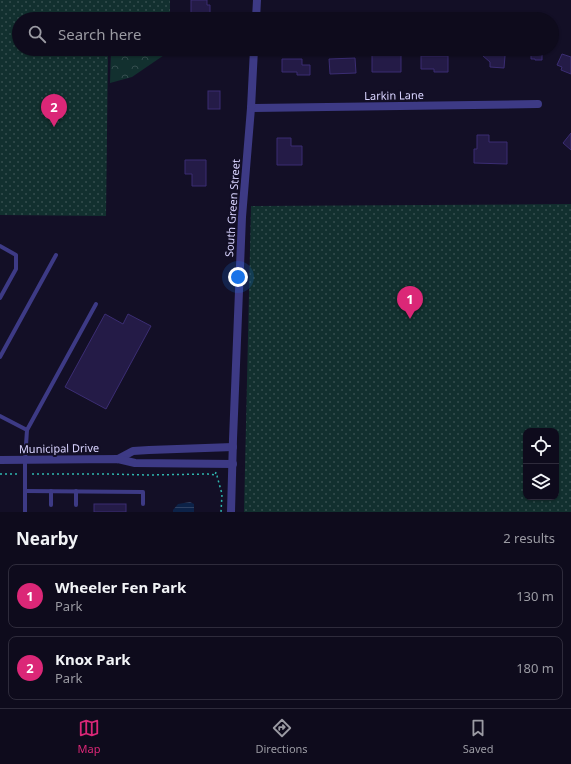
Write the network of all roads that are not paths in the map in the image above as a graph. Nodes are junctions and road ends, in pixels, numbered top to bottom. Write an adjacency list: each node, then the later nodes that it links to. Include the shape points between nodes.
1 (258, 0): 2 (street)
2 (257, 12)
3 (254, 56): 5 (street, South Green Street)
4 (538, 104): 5 (street, Larkin Lane)
5 (251, 108): 13 (street, South Green Street, via 242,217)
6 (0, 246): 8 (lane, via 16,255 16,269)
7 (56, 255): 10 (lane)
8 (0, 298)
9 (96, 304): 12 (lane)
10 (0, 357)
11 (0, 416): 12 (lane)
12 (27, 430): 16 (lane)
13 (233, 447): 14 (street, Municipal Drive, via 134,451); 17 (street, South Green Street)
14 (118, 459): 16 (street, Municipal Drive); 17 (street, Municipal Drive, via 135,463)
15 (0, 460): 16 (street, Municipal Drive)
16 (25, 460): 18 (lane)
17 (232, 464): 25 (street, South Green Street)
18 (25, 491): 19 (lane); 24 (lane)
19 (51, 491): 20 (lane); 22 (lane)
20 (76, 491): 21 (lane, via 143,492); 23 (lane)
21 (143, 504)
22 (51, 505)
23 (76, 505)
24 (25, 512)
25 (231, 512)

